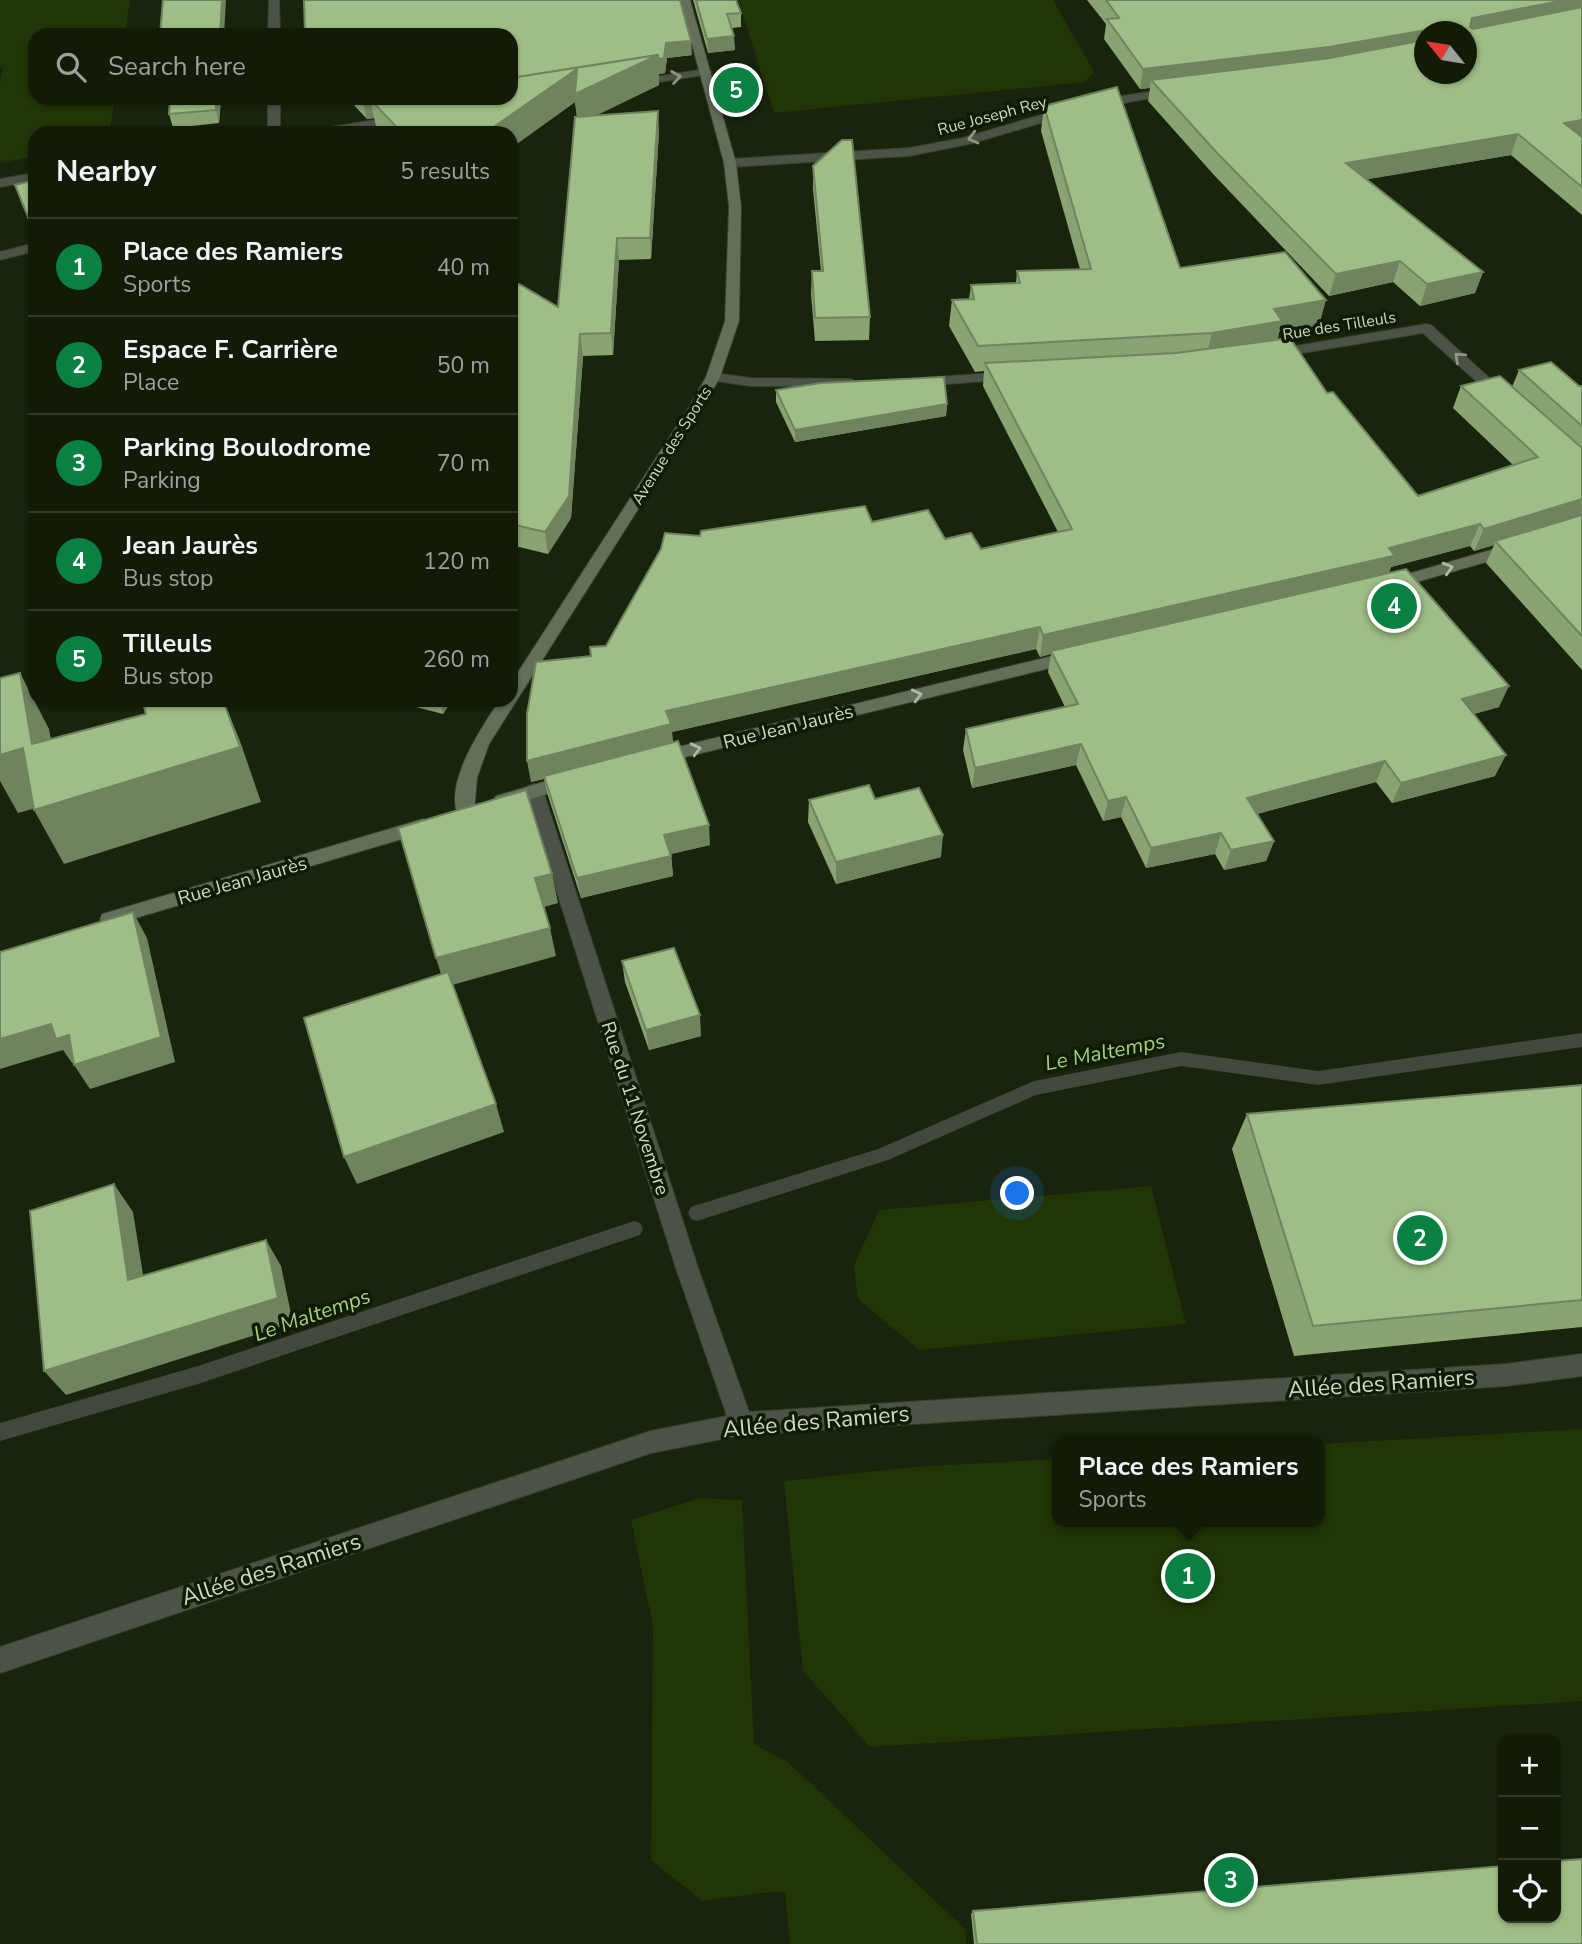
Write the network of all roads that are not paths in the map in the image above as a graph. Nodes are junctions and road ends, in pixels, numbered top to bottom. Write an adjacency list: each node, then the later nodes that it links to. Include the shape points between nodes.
1 (274, 0): 3 (street)
2 (685, 0): 4 (main road, Avenue des Sports)
3 (274, 28)
4 (706, 72): 5 (street, one-way to 4); 11 (main road, Avenue des Sports)
5 (621, 85)
6 (1181, 90): 11 (street, Rue Joseph Rey, one-way to 11, via 1130,96 909,152)
7 (274, 105): 9 (street)
8 (415, 118): 10 (street)
9 (274, 126)
10 (363, 126)
11 (730, 163): 19 (main road, Avenue des Sports, via 735,207 732,321)
12 (28, 178): 13 (street)
13 (0, 183)
14 (28, 249): 15 (street)
15 (0, 256)
16 (1426, 328): 17 (street, Rue des Tilleuls); 22 (street, Rue des Tilleuls, one-way to 16)
17 (1261, 355)
18 (1018, 376): 20 (street)
19 (713, 377): 21 (street, via 751,382); 26 (main road, Avenue des Sports)
20 (911, 382)
21 (871, 383)
22 (1520, 413)
23 (1536, 541): 24 (main road, one-way to 23)
24 (1373, 589)
25 (1090, 653): 28 (main road, Rue Jean Jaurès, one-way to 25)
26 (518, 686)
27 (505, 707): 31 (main road, Avenue des Sports, via 480,746 468,776)
28 (645, 761)
29 (586, 776): 30 (main road, Rue Jean Jaurès)
30 (534, 791): 31 (main road, Rue Jean Jaurès); 34 (street, Rue du 11 Novembre, via 687,1268)
31 (465, 812): 32 (main road, Rue Jean Jaurès)
32 (91, 924)
33 (1582, 1365): 34 (street, Allée des Ramiers, via 1506,1375)
34 (742, 1424): 35 (street, Allée des Ramiers, via 651,1442)
35 (0, 1660)

